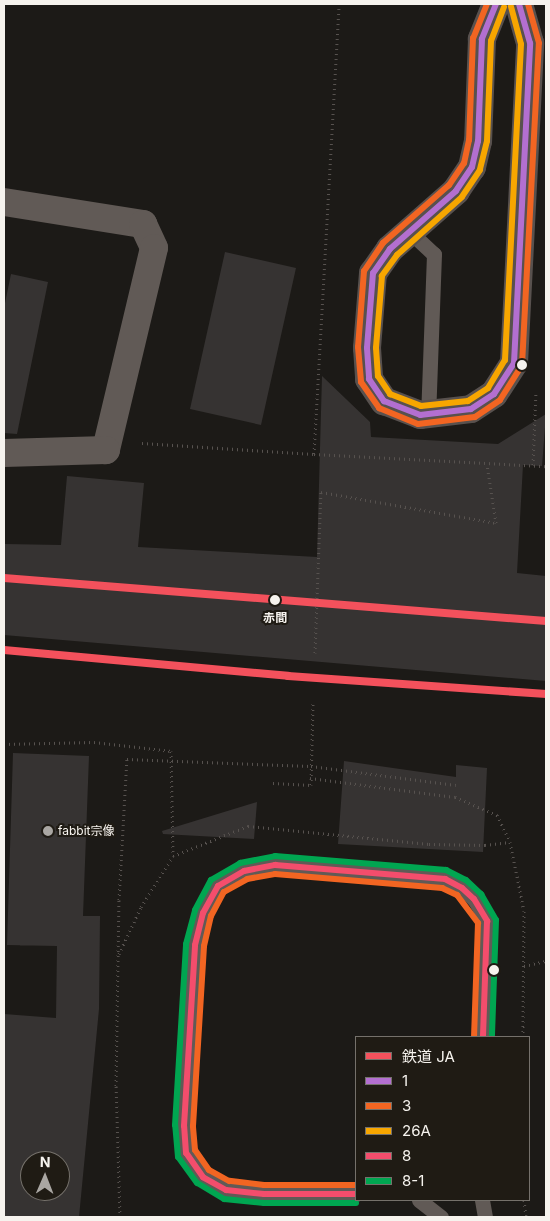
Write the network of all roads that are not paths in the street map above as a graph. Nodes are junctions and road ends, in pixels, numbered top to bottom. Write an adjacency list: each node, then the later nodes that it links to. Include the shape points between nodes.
1 (496, 4): 4 (main road, via 482,39 478,141 472,167 456,191)
2 (519, 4): 5 (main road, via 530,42 514,363 494,394 471,409)
3 (4, 202): 6 (street, via 143,224 154,248 106,450)
4 (409, 231): 5 (lane, via 434,254); 5 (main road, via 390,249 373,273 367,348 369,379 384,401)
5 (428, 416)
6 (4, 453)
7 (483, 1036): 8 (lane, via 487,921 474,899 462,888 445,879 275,865 244,871 218,886 203,913 195,945 184,1126 186,1153 203,1177 226,1190 264,1194)
8 (355, 1194)
9 (420, 1201): 11 (lane)
10 (482, 1201): 12 (lane)
11 (441, 1217)
12 (485, 1217)

